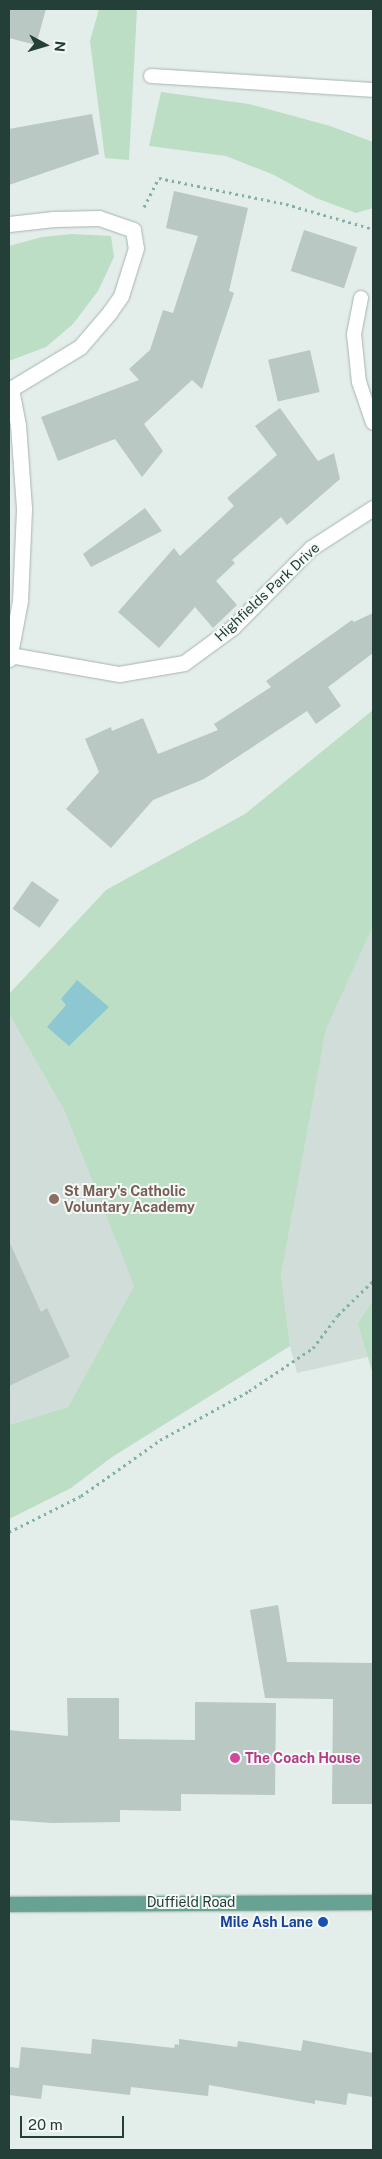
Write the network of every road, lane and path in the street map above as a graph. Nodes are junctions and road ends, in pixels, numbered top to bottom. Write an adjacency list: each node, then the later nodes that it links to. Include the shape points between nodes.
1 (151, 76): 2 (lane)
2 (373, 90)
3 (9, 224): 5 (street, via 54,218 99,218)
4 (373, 229): 5 (path, via 286,204 159,178)
5 (133, 230): 7 (street, via 136,248 121,296 110,312 80,347)
6 (361, 298): 8 (lane, via 354,334 359,382)
7 (10, 390): 10 (street, via 18,425 24,508 20,601)
8 (373, 423)
9 (373, 508): 10 (street, Highfields Park Drive, via 311,548 233,627 184,663 119,674)
10 (9, 657)
11 (373, 1280): 12 (path, via 338,1315 313,1348 249,1391 160,1440 81,1496)
12 (9, 1532)
13 (373, 1902): 14 (main road, Duffield Road)
14 (9, 1904)

